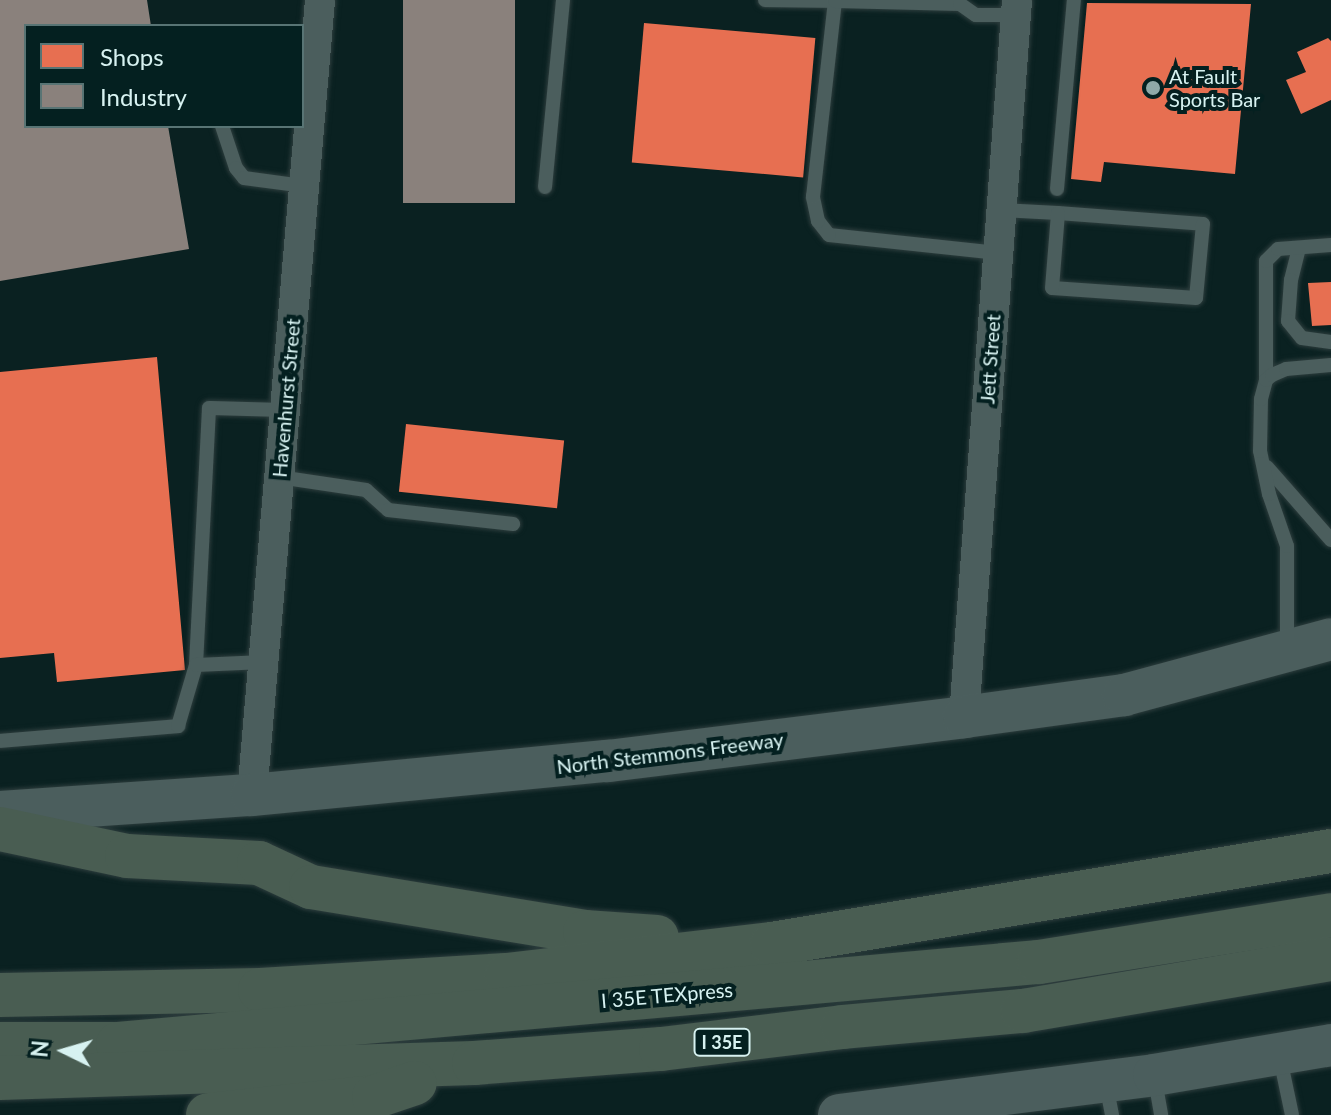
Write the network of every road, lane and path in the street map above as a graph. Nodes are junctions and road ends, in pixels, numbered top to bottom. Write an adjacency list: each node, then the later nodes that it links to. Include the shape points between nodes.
1 (320, 0): 8 (street, Havenhurst Street)
2 (563, 0): 9 (lane)
3 (765, 0): 5 (lane)
4 (1074, 0): 10 (lane)
5 (835, 1): 6 (lane, via 960,4 976,15); 15 (lane, via 813,197 818,221 829,235)
6 (1016, 8): 11 (street, Jett Street)
7 (223, 128): 8 (lane, via 244,178)
8 (304, 186): 19 (street, Havenhurst Street)
9 (545, 187)
10 (1057, 189)
11 (1001, 210): 12 (lane); 15 (street, Jett Street)
12 (1058, 213): 12 (lane, via 1203,224 1196,298 1052,288)
13 (1331, 245): 14 (lane)
14 (1299, 248): 16 (lane, via 1288,321 1302,338); 18 (lane, via 1278,249 1266,261)
15 (998, 253): 28 (street, Jett Street)
16 (1331, 342)
17 (1331, 365): 18 (lane, via 1286,369)
18 (1266, 380): 20 (lane, via 1259,419)
19 (285, 410): 21 (street, Havenhurst Street); 27 (lane, via 209,408)
20 (1266, 467): 23 (lane); 25 (lane, via 1269,494 1287,546)
21 (279, 477): 22 (lane, via 366,490 388,510); 26 (street, Havenhurst Street)
22 (513, 524)
23 (1331, 540)
24 (1331, 639): 25 (main road, North Stemmons Freeway)
25 (1286, 649): 28 (main road, North Stemmons Freeway, via 1124,695)
26 (264, 662): 27 (lane); 30 (street, Havenhurst Street)
27 (196, 665): 29 (lane, via 178,726)
28 (964, 717): 30 (main road, North Stemmons Freeway, via 608,761)
29 (0, 741)
30 (252, 795): 31 (main road, North Stemmons Freeway)
31 (0, 812)
32 (0, 829): 35 (highway, via 127,856 259,863 311,887 585,932)
33 (1331, 851): 35 (highway)
34 (1331, 915): 38 (highway, I 35E TEXpress, via 1039,962 118,1044)
35 (772, 944): 37 (highway, via 507,975 260,990)
36 (1331, 959): 41 (highway, I 35E, via 1023,1011)
37 (0, 995)
38 (0, 1044)
39 (1331, 1045): 40 (main road)
40 (1279, 1054): 43 (main road); 48 (lane)
41 (474, 1063): 42 (highway, I 35E); 46 (highway, via 374,1097)
42 (0, 1078)
43 (1158, 1095): 44 (main road)
44 (1109, 1098): 45 (main road)
45 (992, 1107): 47 (main road)
46 (208, 1115)
47 (839, 1115)
48 (1292, 1115)

